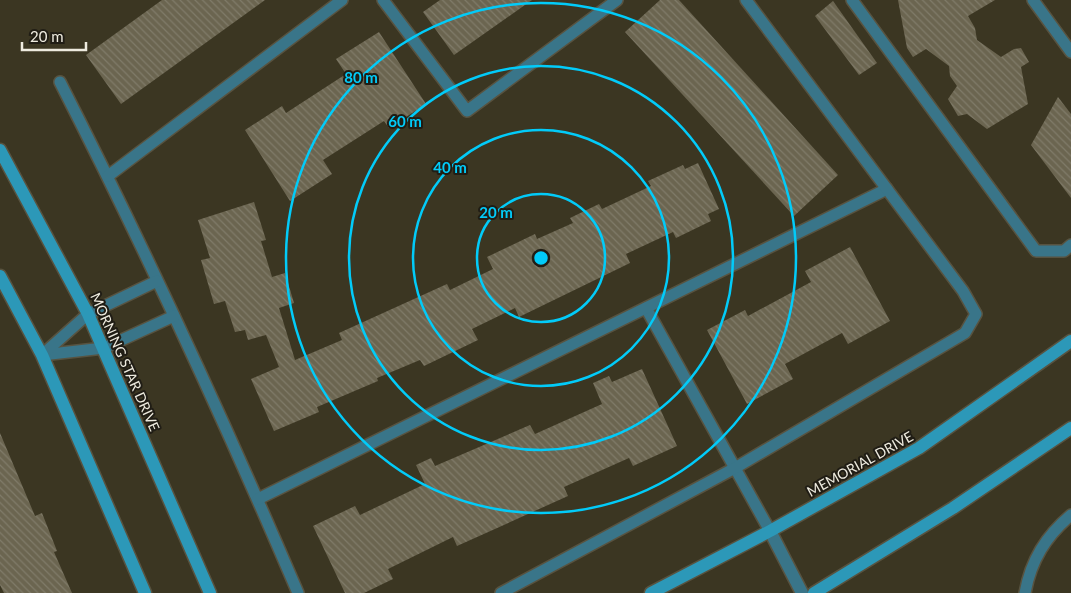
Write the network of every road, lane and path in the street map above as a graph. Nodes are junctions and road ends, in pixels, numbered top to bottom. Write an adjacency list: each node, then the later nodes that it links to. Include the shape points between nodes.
1 (342, 0): 10 (lane)
2 (383, 0): 3 (lane, via 467,111)
3 (617, 0)
4 (746, 0): 11 (lane)
5 (852, 0): 12 (lane, via 1036,251 1064,250)
6 (1033, 0): 7 (lane)
7 (1071, 52)
8 (60, 82): 10 (lane)
9 (0, 150): 16 (street, MORNING STAR DRIVE)
10 (108, 176): 14 (lane)
11 (887, 189): 15 (lane); 22 (lane, via 963,291 976,314 965,333)
12 (1071, 245)
13 (0, 276): 20 (street)
14 (157, 281): 16 (lane); 17 (lane)
15 (646, 308): 22 (lane); 23 (lane)
16 (88, 314): 19 (street, MORNING STAR DRIVE); 20 (lane)
17 (174, 316): 19 (lane); 23 (lane)
18 (1071, 341): 25 (street, MEMORIAL DRIVE, via 919,448)
19 (104, 348): 20 (lane); 27 (street, MORNING STAR DRIVE)
20 (42, 354): 26 (street)
21 (1071, 428): 32 (street, via 953,508)
22 (735, 468): 25 (lane); 29 (lane)
23 (258, 499): 28 (lane)
24 (1071, 515): 33 (lane, via 1046,539)
25 (770, 531): 30 (street, MEMORIAL DRIVE); 31 (street)
26 (144, 593)
27 (210, 593)
28 (298, 593)
29 (501, 593)
30 (651, 593)
31 (802, 593)
32 (814, 593)
33 (1025, 593)

